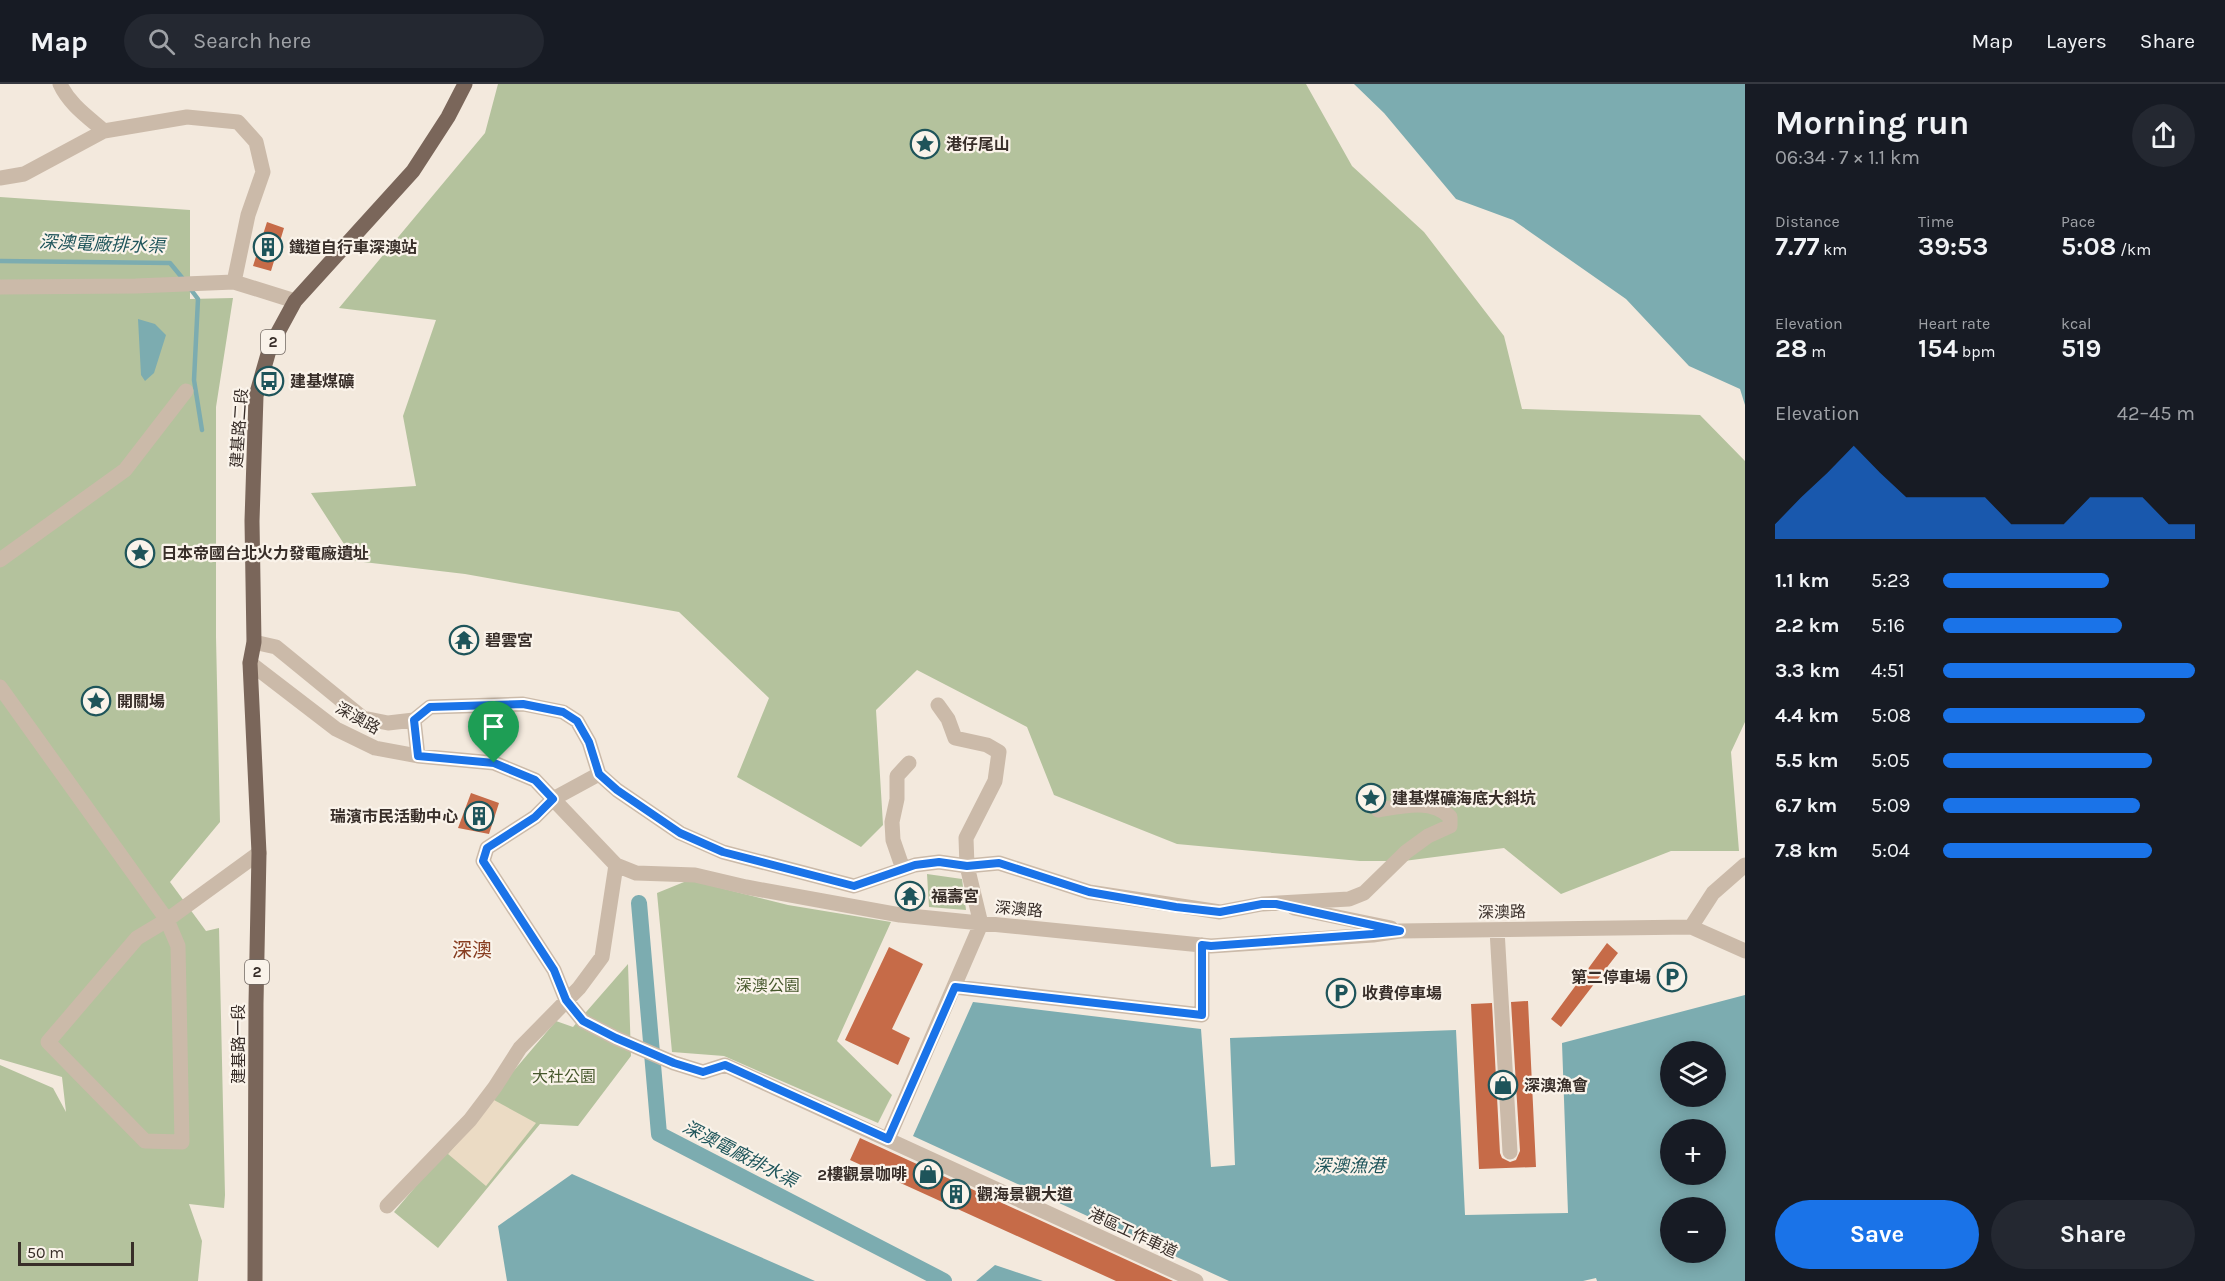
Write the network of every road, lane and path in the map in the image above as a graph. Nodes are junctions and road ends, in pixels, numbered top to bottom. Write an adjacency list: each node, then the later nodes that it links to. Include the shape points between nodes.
1 (60, 84): 3 (street, via 78,110)
2 (465, 84): 7 (main road, 建基路二段 / 2, via 413,171)
3 (104, 131): 4 (street, via 24,174); 5 (street, via 187,117 238,122 244,128 256,142 263,172 248,215)
4 (0, 178)
5 (234, 282): 6 (street); 7 (street)
6 (0, 287)
7 (295, 301): 10 (main road, 建基路二段 / 2, via 270,347 256,396)
8 (186, 391): 9 (street, via 125,470)
9 (0, 560)
10 (254, 642): 11 (main road, 建基路二段 / 2); 14 (street, via 276,647 363,718 388,723)
11 (250, 663): 15 (street, 深澳路, via 336,729 375,748); 20 (main road, 建基路一段 / 2)
12 (0, 687): 26 (street)
13 (938, 705): 23 (street, via 955,738 987,745 999,752 995,781 966,838)
14 (414, 720): 15 (street); 17 (street, via 430,707 523,704 563,712 577,721 589,742)
15 (418, 756): 18 (street, 深澳路, via 494,763 535,780)
16 (909, 763): 24 (street, via 897,776 892,822 893,840)
17 (599, 774): 18 (street); 24 (street, via 680,833 723,852 854,886)
18 (553, 799): 21 (street, 深澳路); 34 (street, 港區工作車道, via 535,817 487,848 483,861 554,970)
19 (1378, 810): 25 (street, via 1418,804 1442,808 1450,817 1450,826 1406,852 1364,893 1349,899)
20 (260, 853): 26 (street); 38 (main road, 建基路一段 / 2)
21 (616, 865): 27 (street, 深澳路, via 636,873 695,875 900,915); 34 (street, via 602,957)
22 (1745, 865): 28 (street, via 1713,893)
23 (967, 866): 24 (street, via 939,862); 25 (street, via 999,863 1089,892 1187,908 1220,912); 27 (street)
24 (903, 869)
25 (1276, 904): 30 (street)
26 (167, 920): 26 (street, via 178,946 182,1142 145,1141 48,1042 137,938)
27 (981, 924): 31 (street, 深澳路); 33 (street)
28 (1690, 927): 29 (street, 深澳路); 32 (street, 深澳路)
29 (1497, 930): 30 (street, 深澳路); 36 (street)
30 (1400, 931): 31 (street, 深澳路)
31 (1202, 945): 33 (street, via 1202,1015)
32 (1745, 951)
33 (955, 987): 35 (street)
34 (566, 1000): 35 (street, 港區工作車道, via 583,1021 616,1038 703,1072 725,1065); 37 (street, via 520,1048 470,1120)
35 (888, 1139): 39 (street, 港區工作車道)
36 (1510, 1152)
37 (387, 1206)
38 (255, 1281)
39 (1196, 1281)

